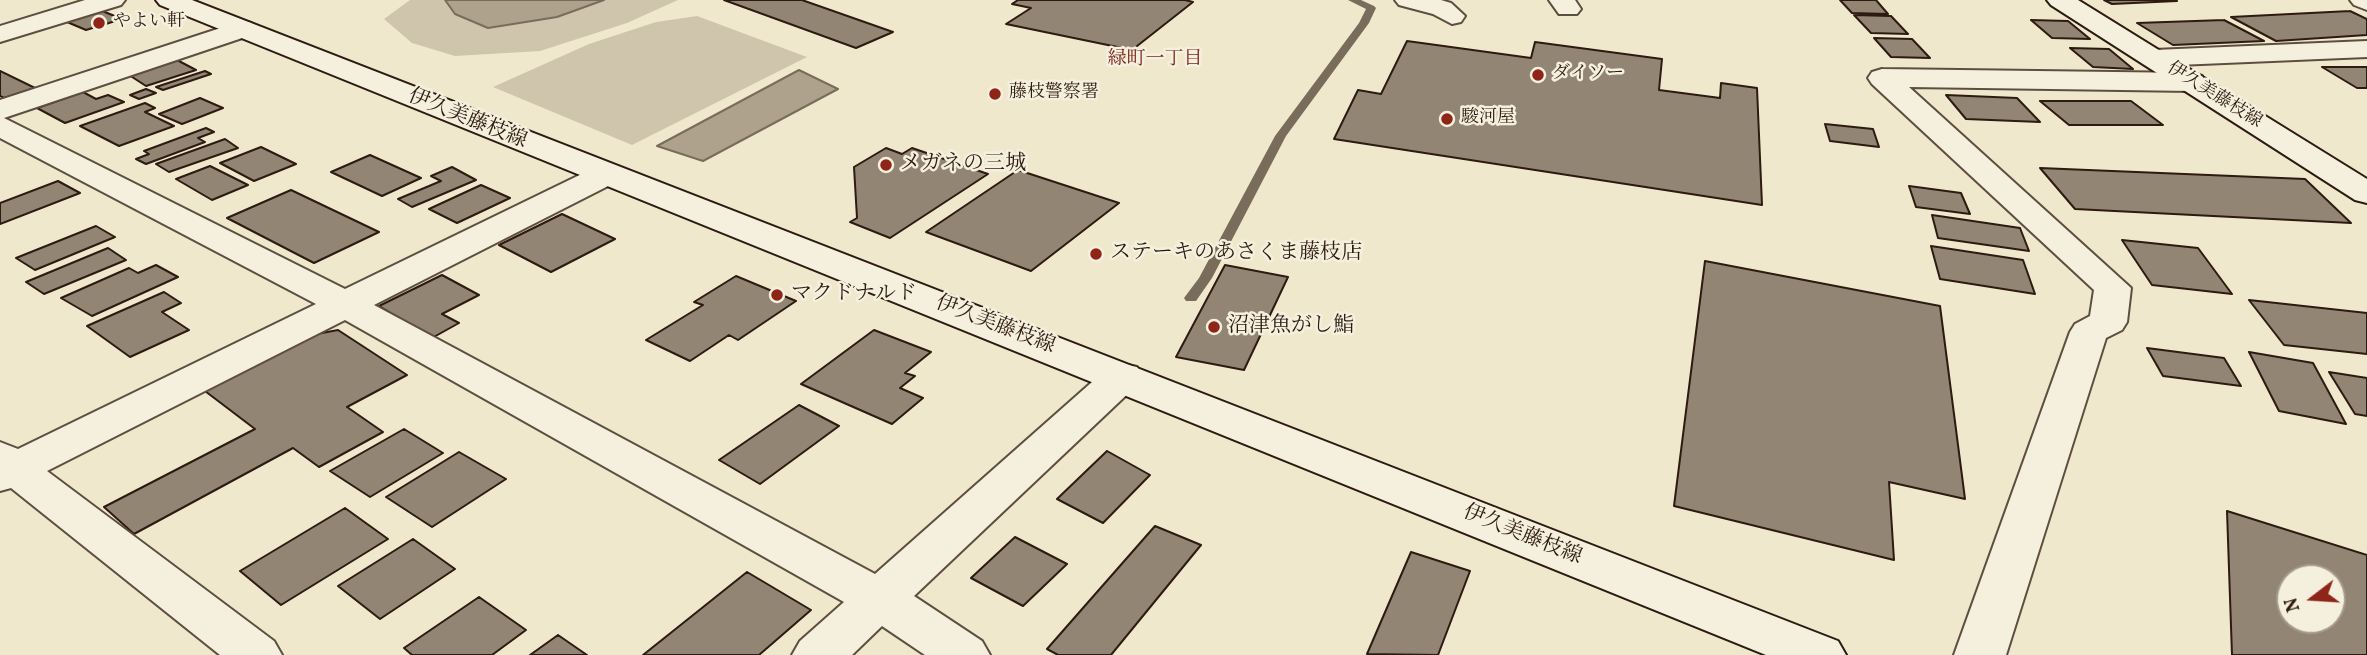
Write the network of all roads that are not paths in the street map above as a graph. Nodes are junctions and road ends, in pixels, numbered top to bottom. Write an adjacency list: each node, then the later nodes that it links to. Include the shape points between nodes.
1 (48, 0): 6 (street)
2 (112, 0): 9 (street)
3 (169, 0): 8 (street, 伊久美藤枝線)
4 (1408, 0): 7 (street, via 1442,8)
5 (2060, 0): 11 (street, 伊久美藤枝線)
6 (0, 15)
7 (1452, 16)
8 (242, 29): 13 (street); 15 (street, 伊久美藤枝線)
9 (0, 34)
10 (2367, 49): 11 (street)
11 (2154, 58): 12 (street, 伊久美藤枝線)
12 (2192, 82): 16 (street, 伊久美藤枝線); 25 (street, via 1882,78 2113,288 2108,322 2089,332)
13 (0, 110)
14 (0, 126): 17 (street)
15 (604, 175): 17 (street); 18 (street, 伊久美藤枝線)
16 (2367, 193)
17 (345, 304): 19 (street); 20 (street)
18 (1123, 376): 20 (street); 24 (street, 伊久美藤枝線)
19 (5, 467): 21 (street)
20 (880, 599): 22 (street); 23 (street)
21 (256, 655)
22 (818, 655)
23 (964, 655)
24 (1820, 655)
25 (1980, 655)

